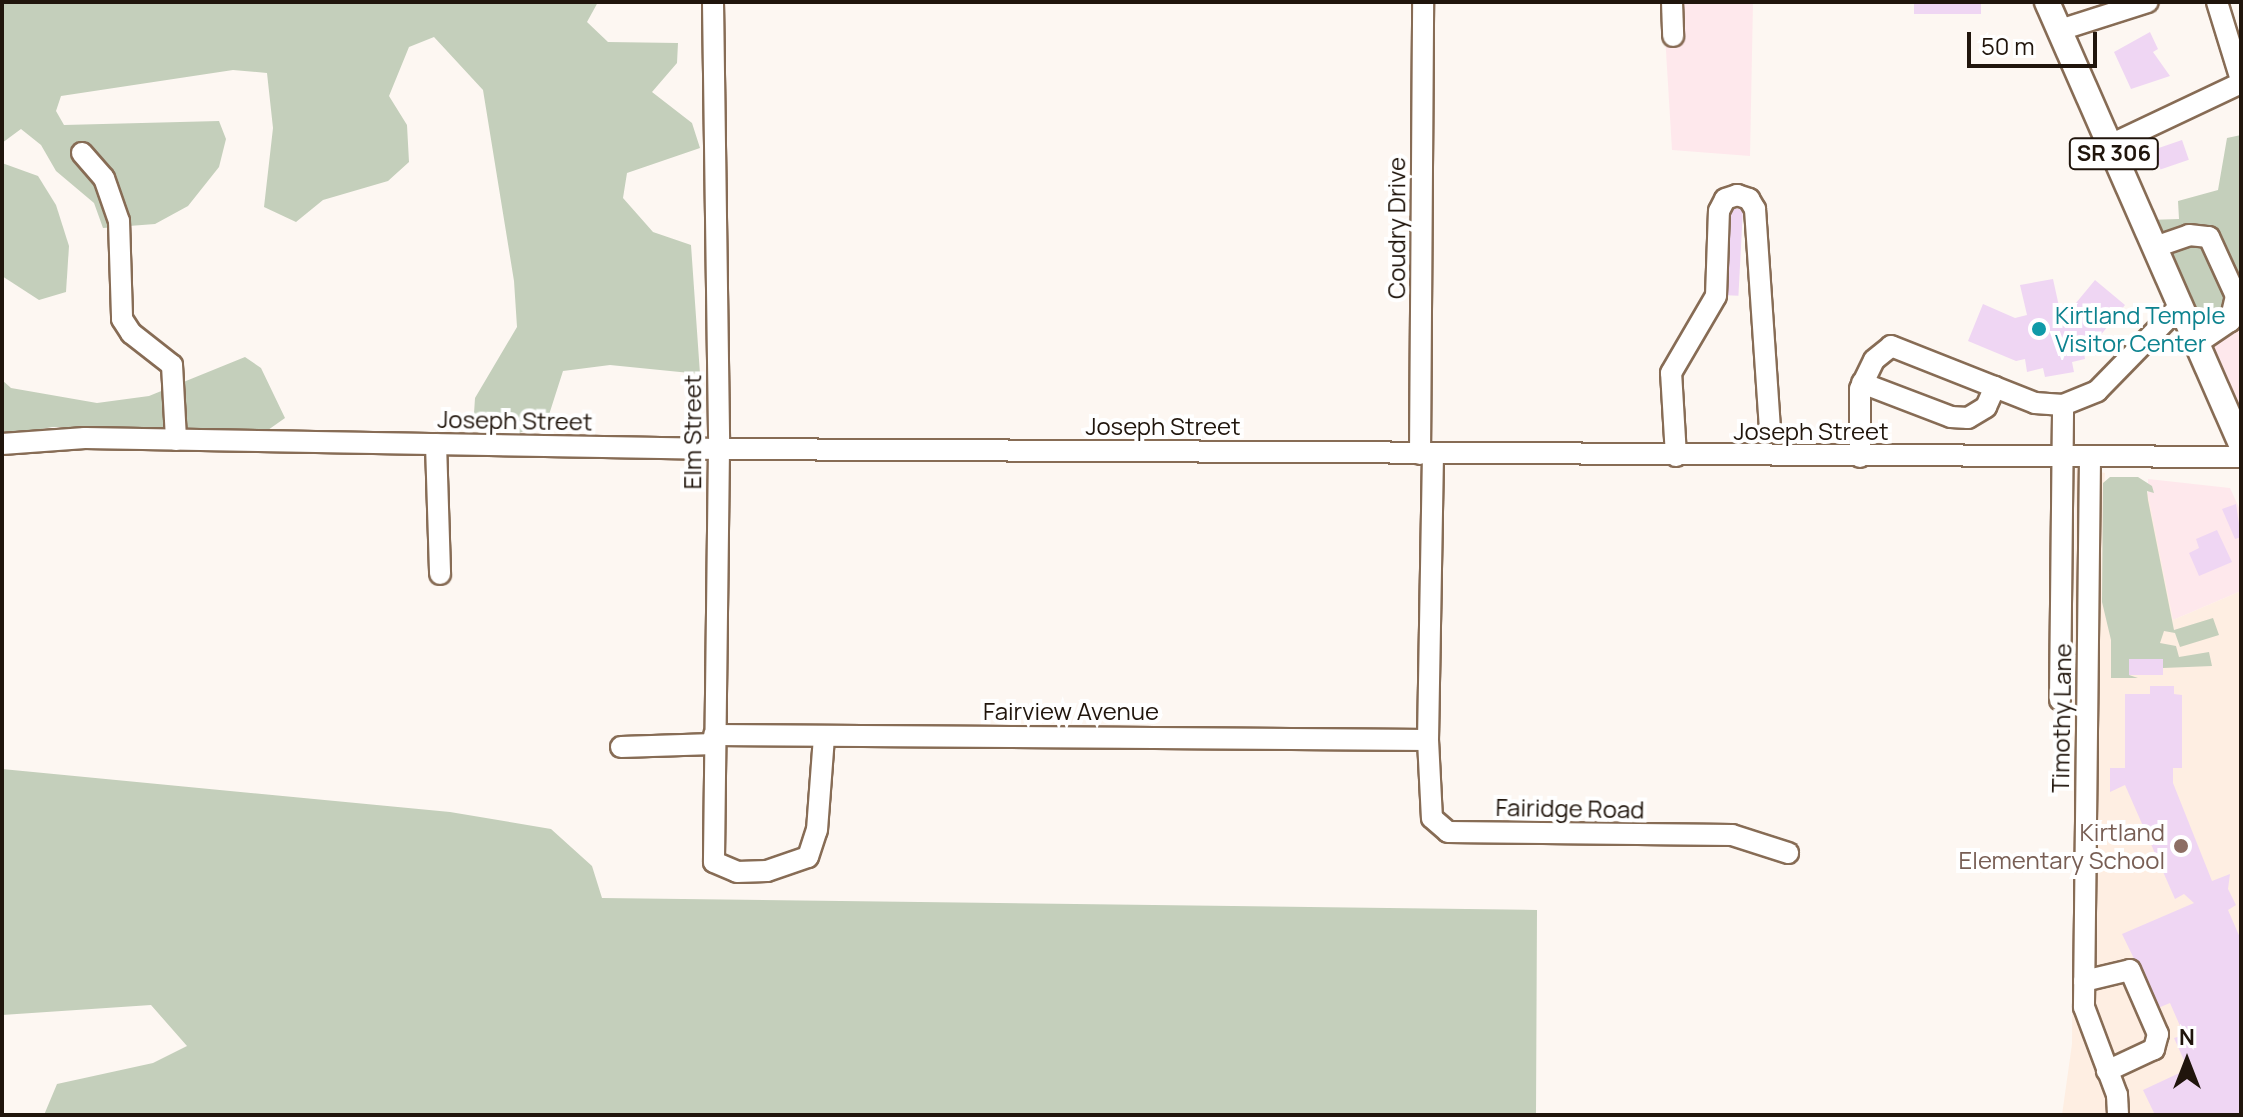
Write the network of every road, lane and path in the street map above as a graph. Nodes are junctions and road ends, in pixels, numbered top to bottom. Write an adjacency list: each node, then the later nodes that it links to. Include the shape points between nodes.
1 (713, 2): 23 (street, Elm Street)
2 (1423, 2): 24 (street, Coudry Drive)
3 (1672, 2): 8 (street)
4 (2047, 2): 7 (main road, SR 306)
5 (2148, 2): 7 (street)
6 (2217, 2): 9 (street)
7 (2060, 30): 10 (main road, SR 306)
8 (1673, 36)
9 (2241, 82): 10 (street)
10 (2110, 145): 12 (main road, SR 306)
11 (82, 153): 19 (street, via 104,178 119,221 122,319 131,333 172,365)
12 (2155, 247): 13 (main road, SR 306); 14 (street, via 2189,235 2209,237 2236,296 2230,321)
13 (2181, 305): 14 (main road, SR 306); 17 (street, via 2149,332 2097,391)
14 (2197, 343): 20 (main road, SR 306)
15 (1995, 387): 16 (street, via 1986,407 1968,418); 16 (street, via 1891,346 1874,360); 17 (street, via 2035,403)
16 (1861, 391): 28 (street)
17 (2063, 405): 30 (street)
18 (1770, 428): 25 (street, via 1755,209 1749,199 1737,195 1725,199 1719,211 1716,296 1671,373); 26 (street, via 1758,438); 27 (street, via 1781,437)
19 (176, 440): 21 (street, Joseph Street, via 85,438); 22 (street, Joseph Street)
20 (2241, 443)
21 (2, 444)
22 (436, 444): 23 (street, Joseph Street); 32 (street)
23 (719, 449): 24 (street, Joseph Street); 35 (street, Elm Street)
24 (1426, 454): 25 (street, Joseph Street); 36 (street, Coudry Drive)
25 (1676, 456): 26 (street, Joseph Street)
26 (1758, 456): 27 (street, Joseph Street)
27 (1786, 457): 28 (street, Joseph Street)
28 (1860, 457): 30 (street, Joseph Street)
29 (2241, 457): 31 (street, Joseph Street)
30 (2065, 458): 31 (street, Joseph Street); 33 (street)
31 (2090, 458): 39 (street, Timothy Lane)
32 (440, 574)
33 (2060, 700)
34 (824, 736): 35 (street, Fairview Avenue); 35 (street, Elm Street, via 817,830 808,857 767,871 737,872 714,862); 36 (street, Fairview Avenue)
35 (714, 739): 37 (street, Fairview Avenue)
36 (1428, 740): 38 (street, Fairidge Road, via 1432,818 1448,832 1732,835)
37 (621, 747)
38 (1788, 853)
39 (2084, 981): 40 (street, Timothy Lane, via 2086,1021); 40 (street, via 2130,970 2158,1034 2154,1049)
40 (2107, 1071): 41 (street, Timothy Lane)
41 (2118, 1115)

